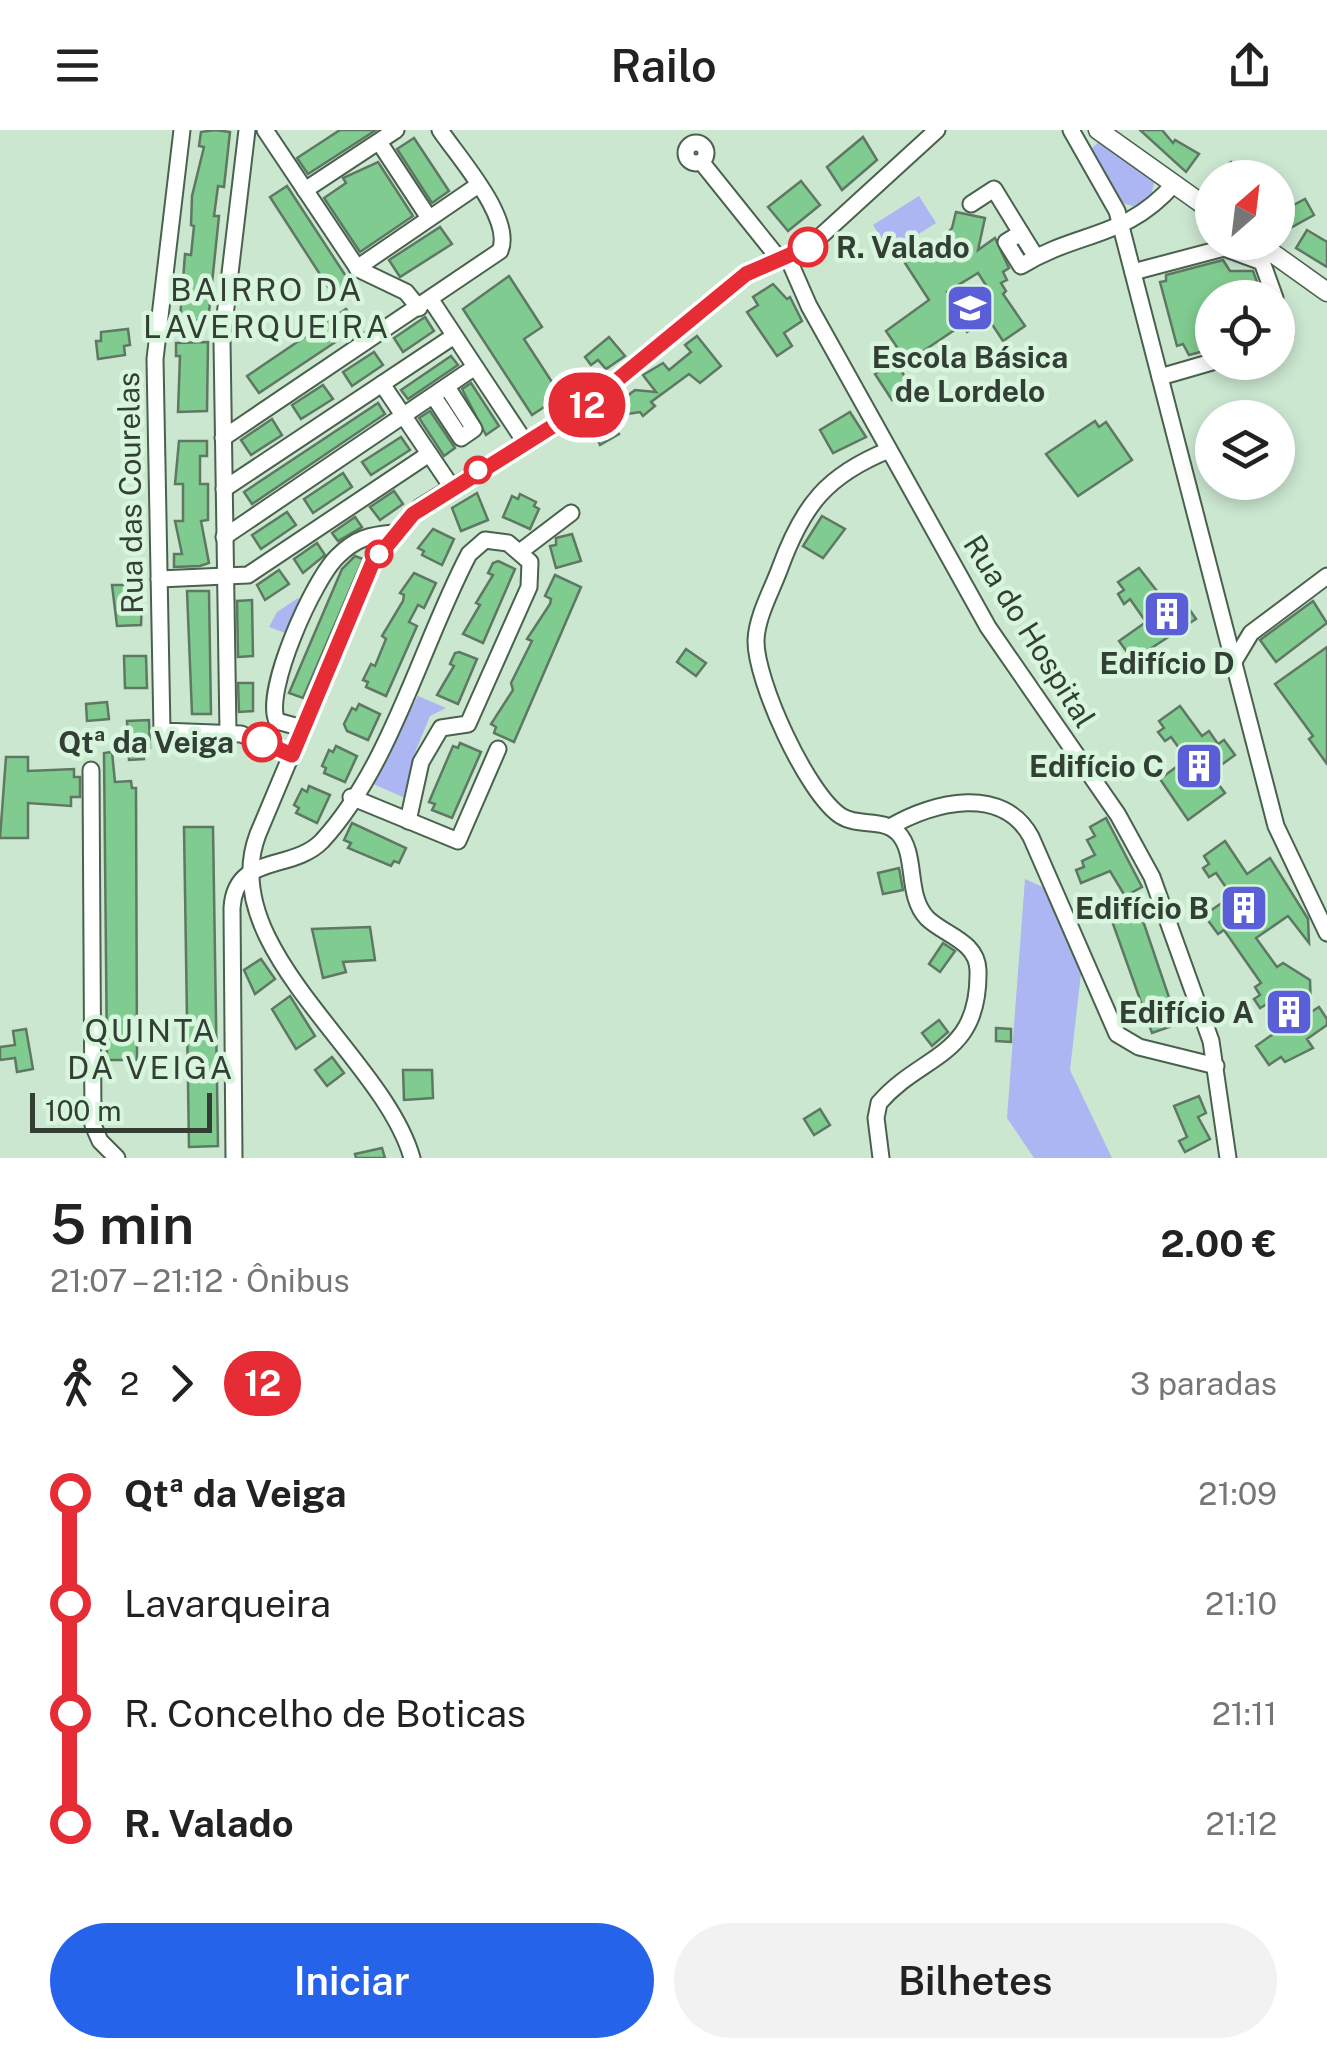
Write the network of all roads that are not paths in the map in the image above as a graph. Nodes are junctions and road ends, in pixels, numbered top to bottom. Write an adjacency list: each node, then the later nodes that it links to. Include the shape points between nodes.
1 (182, 130): 42 (street, Rua das Courelas, via 155,358)
2 (247, 130): 32 (street, via 223,311)
3 (265, 130): 13 (street)
4 (396, 130): 9 (street)
5 (440, 130): 12 (street)
6 (937, 130): 18 (street, via 846,217)
7 (1071, 130): 17 (street, via 1111,195)
8 (1098, 130): 11 (main road)
9 (379, 142): 13 (street); 16 (street)
10 (703, 164): 18 (street, Rua do Hospital)
11 (1174, 184): 14 (main road); 17 (street, via 1145,214)
12 (477, 186): 16 (street); 24 (street, via 500,220 503,246)
13 (305, 190): 20 (street)
14 (1195, 199)
15 (971, 204): 17 (street, via 994,189 1021,233 1006,242 1021,266)
16 (430, 218): 20 (street)
17 (1120, 226): 21 (street)
18 (784, 259): 33 (street, via 746,274 588,404); 34 (street, Rua do Hospital)
19 (1283, 260): 23 (main road)
20 (357, 268): 24 (street)
21 (1132, 272): 22 (street, via 1228,248 1262,262); 28 (street)
22 (1268, 280)
23 (1327, 292)
24 (424, 304): 25 (street); 32 (street)
25 (454, 336): 27 (street); 29 (street)
26 (1195, 367): 28 (street)
27 (475, 368): 30 (street); 33 (street)
28 (1160, 377): 46 (street)
29 (382, 384): 31 (street); 37 (street)
30 (440, 392): 31 (street); 35 (street, via 474,429 460,438 454,428)
31 (404, 418): 35 (street); 40 (street)
32 (222, 438): 37 (street)
33 (525, 442): 36 (street)
34 (889, 450): 54 (street, via 846,470 818,495 789,544 756,643 780,720 828,804 854,822); 61 (street, Rua do Hospital, via 994,637 1135,844 1171,922)
35 (427, 451): 36 (street); 43 (street, via 248,575)
36 (450, 486): 39 (street)
37 (224, 489): 40 (street)
38 (572, 513): 41 (street)
39 (394, 533): 47 (street, via 364,581); 47 (street, via 360,538 317,587 273,694 277,721)
40 (224, 537): 43 (street)
41 (521, 551): 52 (street, via 492,539 469,554 405,700); 53 (street, via 532,575 525,598 468,724 441,728 428,745)
42 (160, 579): 43 (street); 48 (street, Rua das Courelas, via 162,732)
43 (225, 579): 48 (street)
44 (1322, 580): 45 (street); 46 (street, via 1248,636)
45 (1327, 599)
46 (1233, 663): 60 (street, via 1278,832)
47 (302, 728): 50 (street)
48 (228, 733): 50 (street)
49 (498, 749): 53 (street, via 458,841)
50 (292, 755): 55 (street)
51 (91, 770): 62 (street, via 93,1125)
52 (351, 798): 53 (street); 56 (street, via 312,851)
53 (408, 822)
54 (890, 827): 61 (street, via 954,805 1012,811 1031,837 1117,1034 1146,1050); 65 (street, via 904,841 922,912 966,945 978,973 955,1045 879,1104)
55 (254, 842): 56 (street); 57 (street)
56 (279, 860): 57 (street)
57 (248, 872): 58 (street); 59 (street)
58 (252, 898): 59 (street); 64 (street, via 276,951 397,1122)
59 (232, 908): 63 (street)
60 (1327, 933)
61 (1216, 1066): 66 (street, Rua do Hospital)
62 (116, 1158)
63 (234, 1158)
64 (412, 1158)
65 (881, 1158)
66 (1228, 1158)

